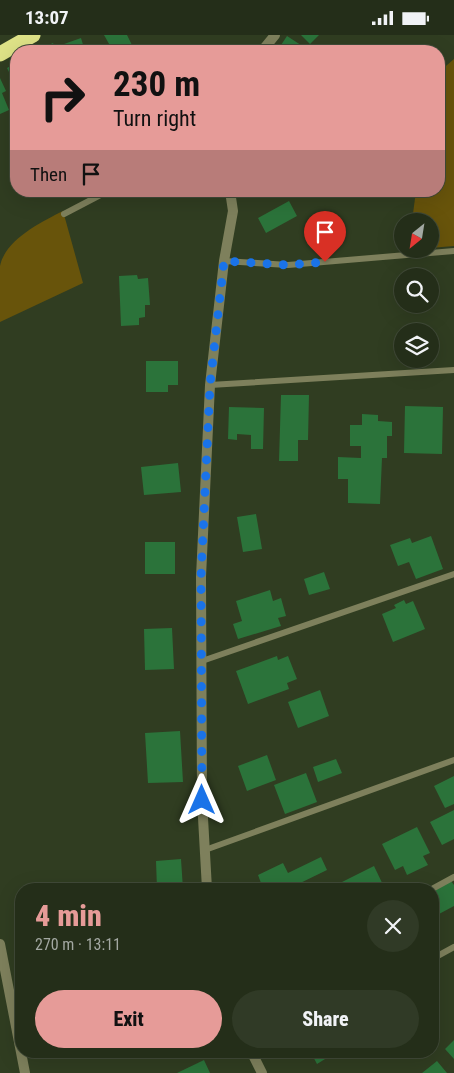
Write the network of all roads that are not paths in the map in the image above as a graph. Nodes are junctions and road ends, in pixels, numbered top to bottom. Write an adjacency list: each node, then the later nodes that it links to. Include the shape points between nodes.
1 (33, 35): 3 (highway)
2 (275, 35): 4 (street)
3 (16, 45)
4 (267, 45)
5 (97, 197): 7 (lane)
6 (231, 197): 9 (street, via 234,211)
7 (64, 215)
8 (454, 251): 9 (lane, via 288,265)
9 (224, 261): 11 (street)
10 (454, 370): 11 (lane)
11 (210, 385): 13 (street, via 201,577)
12 (454, 574): 13 (lane)
13 (202, 661): 15 (street)
14 (454, 760): 15 (lane)
15 (205, 850): 17 (street)
16 (454, 877): 18 (lane)
17 (208, 883)
18 (439, 885)
19 (0, 944): 22 (street)
20 (454, 947): 21 (lane)
21 (439, 955)
22 (15, 1021)
23 (22, 1058): 25 (street)
24 (254, 1058): 26 (street)
25 (25, 1073)
26 (262, 1073)

